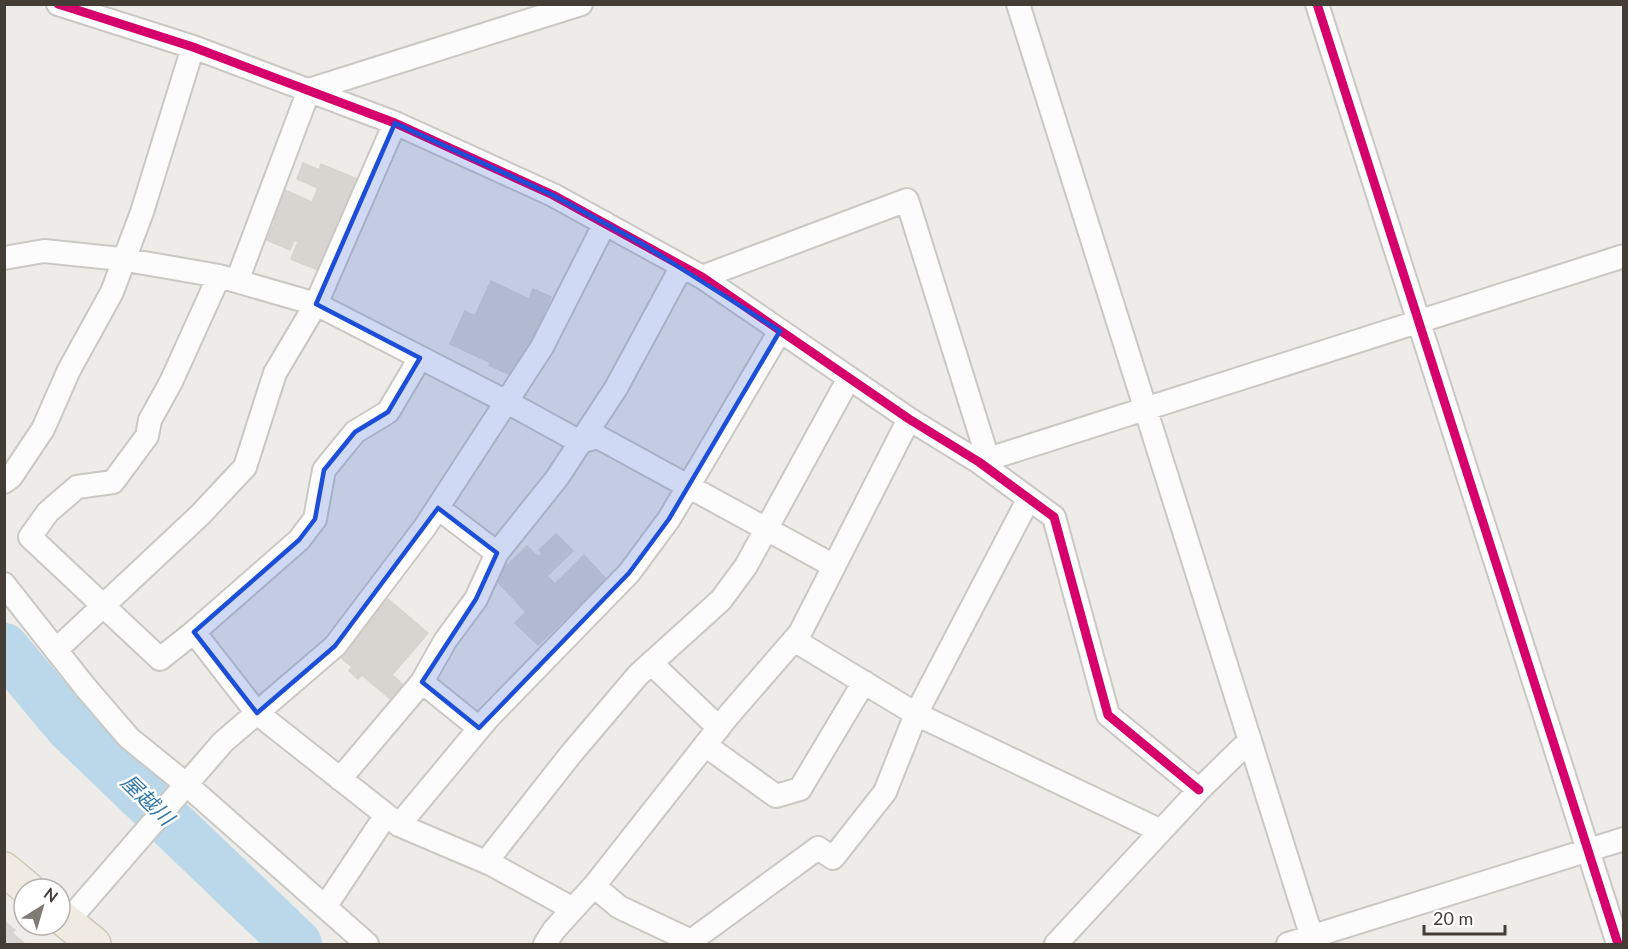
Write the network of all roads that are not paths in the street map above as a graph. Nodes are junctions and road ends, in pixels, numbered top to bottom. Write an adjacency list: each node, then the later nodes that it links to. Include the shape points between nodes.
1 (58, 4): 5 (street)
2 (580, 4): 6 (street)
3 (1018, 4): 20 (street)
4 (1317, 4): 15 (street)
5 (193, 47): 6 (street); 11 (street)
6 (309, 90): 7 (street); 13 (street)
7 (395, 123): 8 (street); 14 (street)
8 (605, 223): 12 (street); 19 (street, via 543,347)
9 (1623, 256): 15 (street)
10 (4, 258): 11 (street, via 44,251)
11 (124, 260): 13 (street); 24 (street, via 43,429)
12 (692, 271): 16 (street); 22 (street); 23 (street, via 907,200)
13 (228, 278): 14 (street); 32 (street, via 150,420 147,436 113,482 77,487 48,512 30,537)
14 (316, 304): 17 (street); 32 (street, via 275,373 245,467 200,515)
15 (1419, 321): 20 (street); 50 (street)
16 (780, 331): 18 (street); 25 (street)
17 (420, 358): 19 (street); 33 (street, via 388,412 355,432 324,470 315,519 299,540)
18 (849, 378): 21 (street); 28 (street)
19 (507, 402): 22 (street); 27 (street)
20 (1145, 409): 23 (street); 43 (street)
21 (909, 419): 23 (street); 30 (street)
22 (580, 442): 25 (street, via 598,437); 29 (street, via 557,478)
23 (984, 461): 26 (street)
24 (4, 482)
25 (688, 486): 28 (street); 41 (street, via 629,573)
26 (1028, 500): 40 (street); 46 (street, via 1054,517 1108,716)
27 (438, 508): 29 (street); 39 (street, via 335,646)
28 (766, 529): 30 (street); 36 (street, via 721,600)
29 (497, 553): 37 (street, via 476,599 445,641)
30 (834, 566): 34 (street)
31 (4, 584): 35 (street)
32 (102, 605): 33 (street, via 159,659); 35 (street)
33 (195, 633): 39 (street)
34 (794, 640): 38 (street); 42 (street)
35 (56, 650): 45 (street, via 129,738)
36 (651, 663): 42 (street); 51 (street, via 571,754)
37 (422, 682): 41 (street); 44 (street)
38 (864, 682): 40 (street); 42 (street, via 800,789 776,796)
39 (257, 713): 44 (street); 45 (street, via 223,742)
40 (916, 714): 48 (street); 58 (street, via 885,792 833,858 818,848)
41 (479, 728): 47 (street)
42 (712, 737): 52 (street)
43 (1250, 740): 46 (street); 57 (street)
44 (340, 779): 47 (street)
45 (183, 790): 53 (street); 55 (street)
46 (1199, 790): 48 (street)
47 (393, 820): 51 (street); 53 (street)
48 (1161, 831): 62 (street)
49 (1623, 839): 50 (street)
50 (1588, 850): 57 (street); 64 (street)
51 (486, 862): 54 (street)
52 (594, 886): 54 (street); 58 (street, via 619,907)
53 (325, 907): 60 (street)
54 (573, 909): 61 (street)
55 (72, 910)
56 (72, 926): 59 (main road)
57 (1313, 941): 63 (street)
58 (692, 943)
59 (94, 945)
60 (367, 945)
61 (545, 945)
62 (1056, 945)
63 (1288, 945)
64 (1618, 945)

